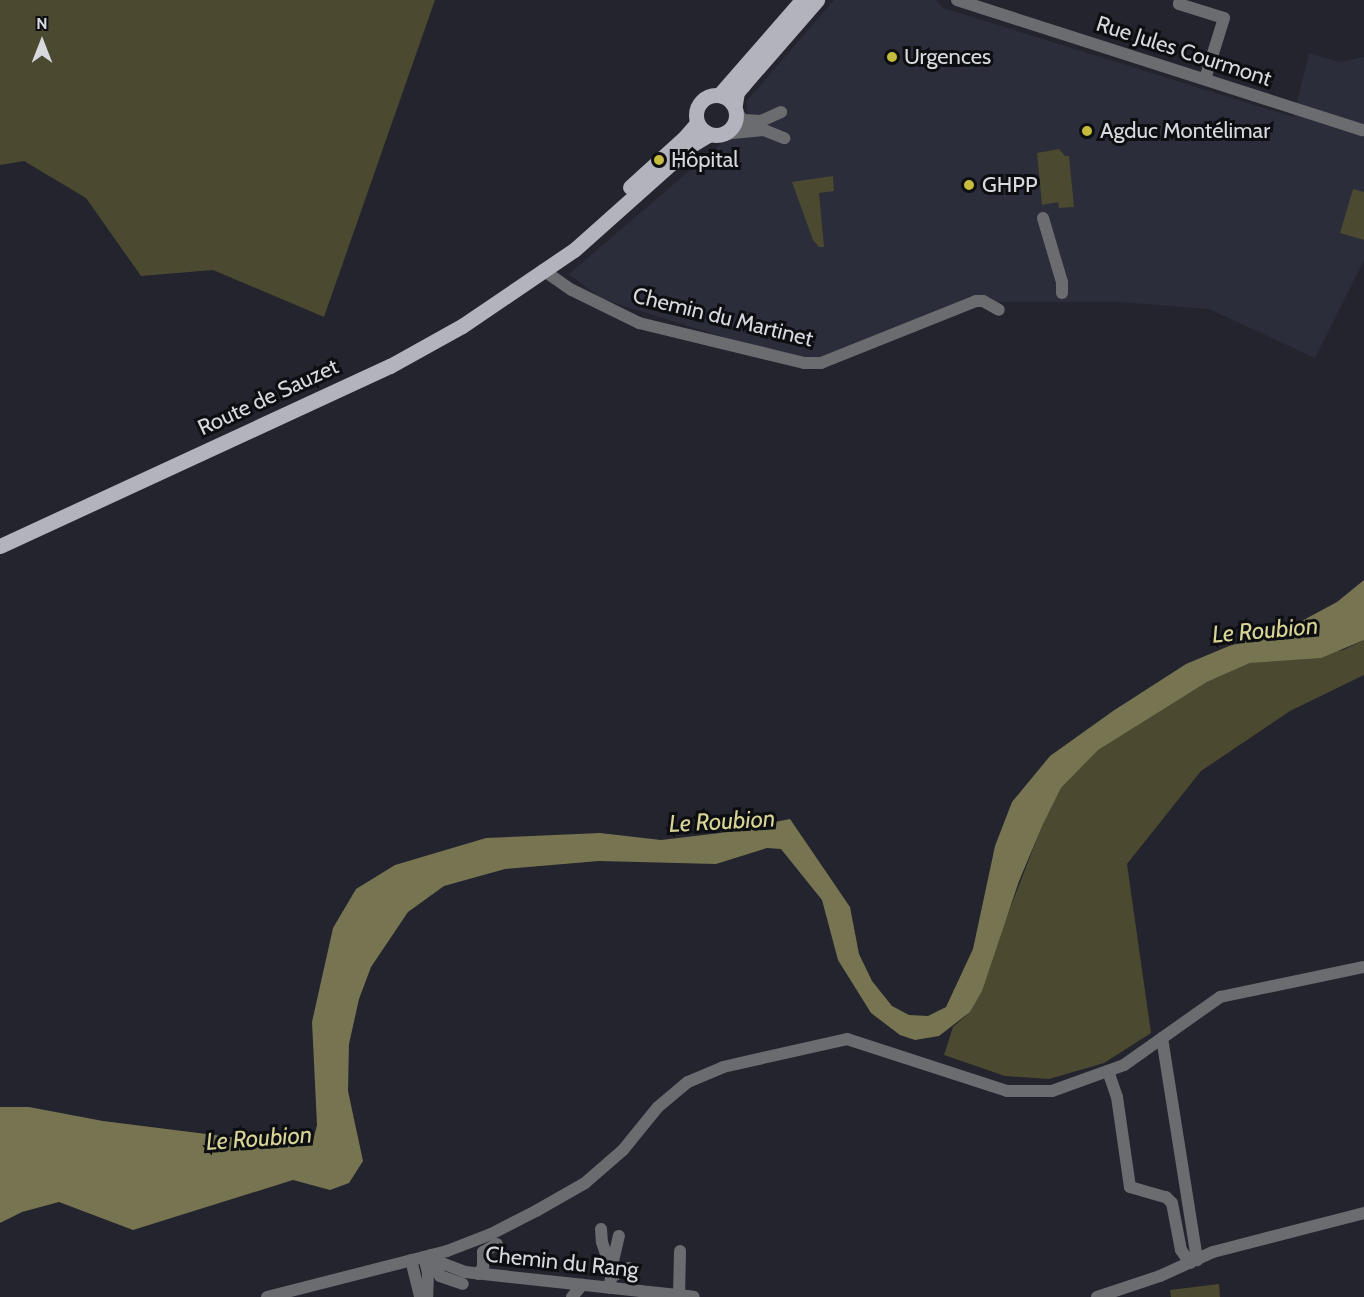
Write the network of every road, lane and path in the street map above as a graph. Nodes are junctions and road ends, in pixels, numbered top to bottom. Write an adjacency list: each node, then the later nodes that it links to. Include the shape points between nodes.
1 (802, 0): 6 (main road)
2 (817, 0): 7 (main road, via 737,93)
3 (957, 0): 5 (street, Rue Jules Courmont)
4 (1180, 0): 5 (street, via 1179,4 1224,18)
5 (1205, 79): 10 (street, Rue Jules Courmont)
6 (720, 94): 7 (main road, via 726,95); 9 (main road, via 700,105)
7 (736, 109): 8 (street, via 743,120 761,122); 11 (main road, via 734,122)
8 (781, 112)
9 (697, 123): 11 (main road); 14 (main road, Route de Sauzet)
10 (1363, 130)
11 (715, 134): 12 (street, via 764,130); 14 (main road, Route de Sauzet, via 693,144 574,250)
12 (784, 138)
13 (1043, 218): 15 (street)
14 (543, 270): 16 (street, Chemin du Martinet, via 572,290 639,323 804,363 821,363 976,301); 17 (main road, Route de Sauzet, via 462,326 390,366)
15 (1062, 293)
16 (999, 310)
17 (0, 546)
18 (1364, 967): 19 (street, via 1220,997)
19 (1162, 1038): 20 (street, via 1124,1065); 28 (street)
20 (1108, 1071): 26 (street, via 1052,1091 1007,1091 847,1039 723,1067 688,1082 658,1107 623,1150 585,1183 491,1234); 28 (street, via 1117,1097 1130,1187 1166,1197 1172,1203 1181,1250)
21 (1364, 1213): 28 (street)
22 (601, 1229): 31 (street)
23 (619, 1236): 31 (street)
24 (496, 1244): 30 (street, via 483,1252 483,1267)
25 (680, 1251): 35 (street)
26 (430, 1257): 27 (street); 30 (street, Chemin du Rang); 32 (street, via 440,1276); 38 (street)
27 (411, 1260): 36 (street); 37 (street)
28 (1193, 1261): 40 (street)
29 (629, 1268): 31 (street)
30 (478, 1274): 33 (street, Chemin du Rang)
31 (610, 1278): 33 (street, Chemin du Rang); 34 (street, Chemin du Rang)
32 (463, 1284)
33 (582, 1285): 39 (street)
34 (647, 1295): 35 (street, Chemin du Rang)
35 (685, 1296)
36 (267, 1297)
37 (420, 1297)
38 (427, 1297)
39 (572, 1297)
40 (1097, 1297)

